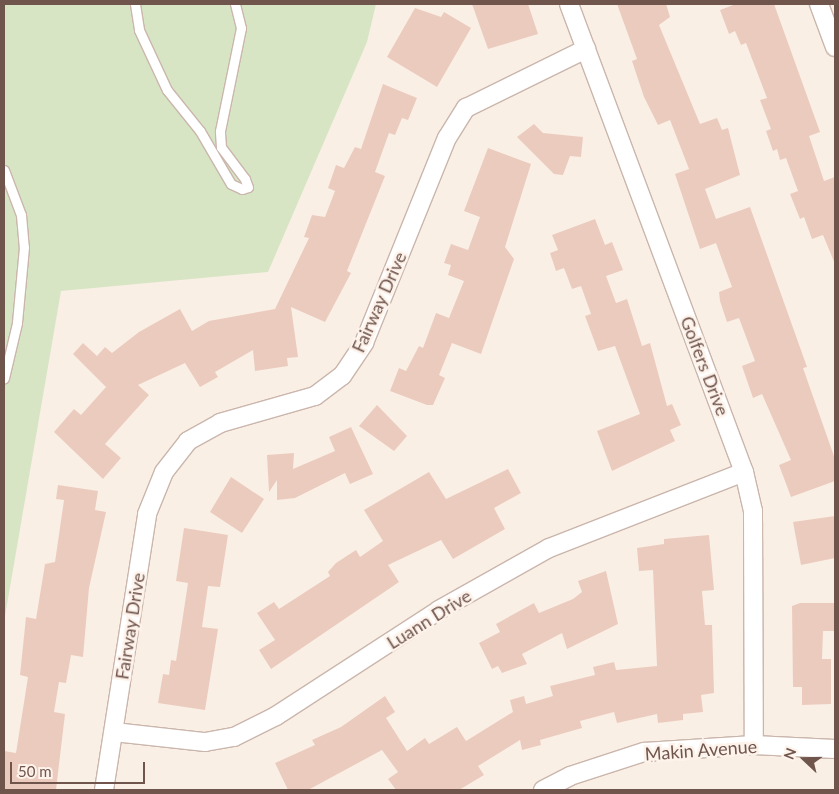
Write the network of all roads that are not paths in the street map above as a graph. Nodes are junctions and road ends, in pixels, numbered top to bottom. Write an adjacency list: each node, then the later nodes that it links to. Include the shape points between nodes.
1 (135, 4): 2 (lane, via 139,30 168,90 200,131 232,184 242,189 248,187 245,179 222,147 220,131 241,28)
2 (235, 4)
3 (569, 4): 6 (street, Golfers Drive)
4 (819, 4): 5 (street)
5 (835, 47)
6 (586, 49): 9 (street, Golfers Drive); 10 (street, Fairway Drive, via 466,108 447,138 364,343 342,376 315,396 220,423 188,441 164,472 147,514)
7 (4, 170): 8 (lane, via 21,215 24,248 17,323)
8 (4, 378)
9 (744, 472): 10 (street, Luann Drive, via 549,548 439,610 276,716 234,737 205,742); 11 (street, Golfers Drive, via 753,511)
10 (114, 732): 13 (street, Fairway Drive)
11 (754, 745): 12 (street, Makin Avenue); 14 (street, Makin Avenue, via 644,752 570,776)
12 (835, 750)
13 (104, 790)
14 (542, 790)

